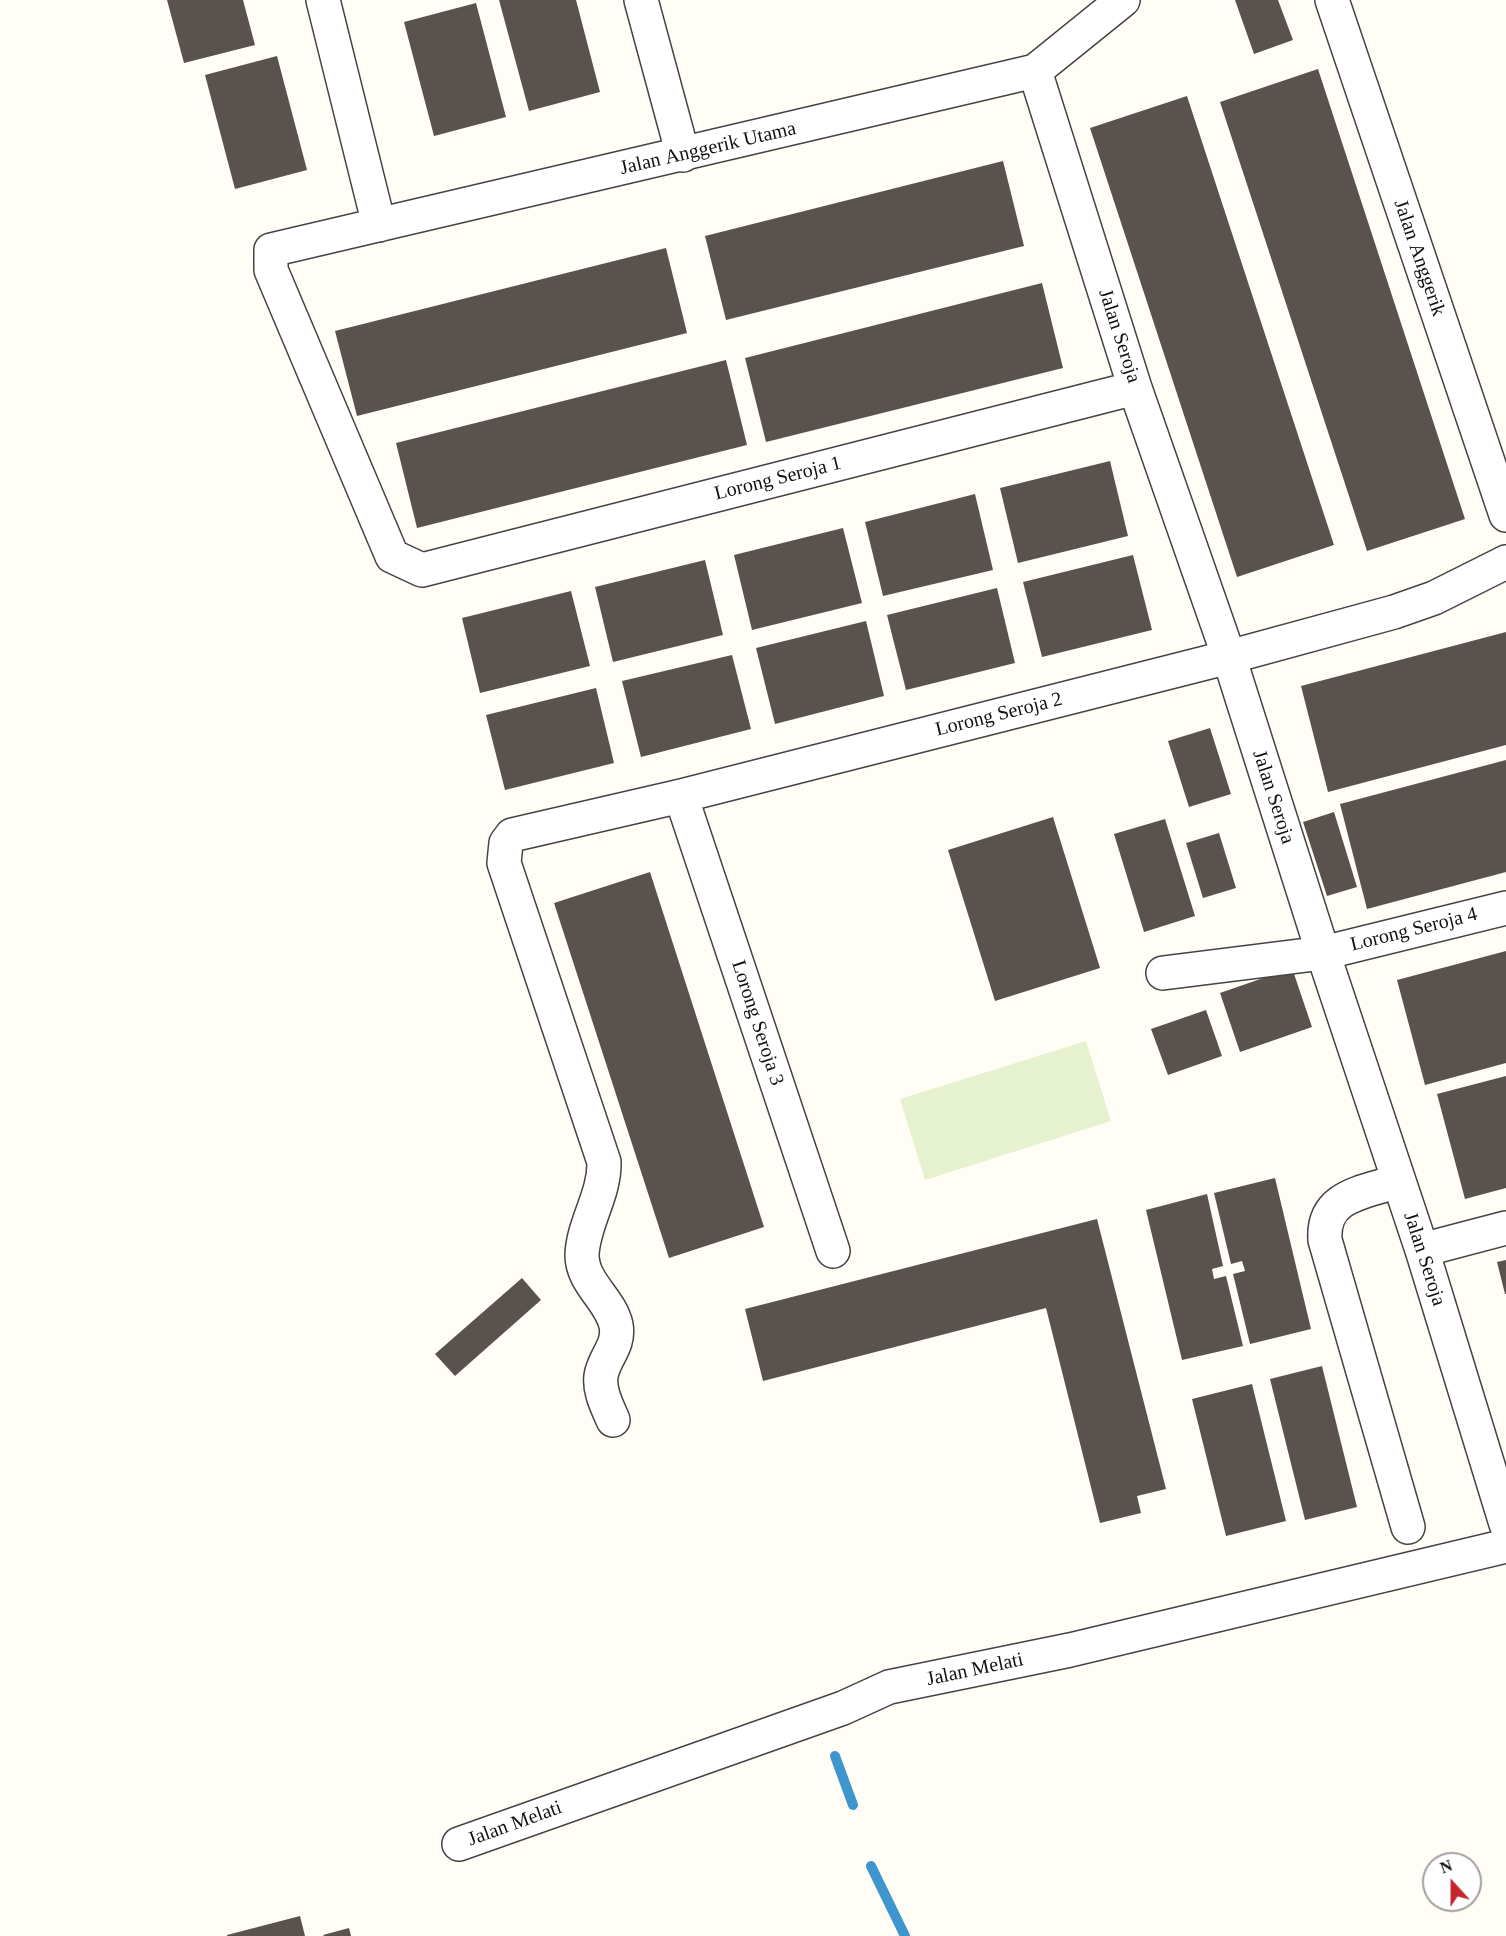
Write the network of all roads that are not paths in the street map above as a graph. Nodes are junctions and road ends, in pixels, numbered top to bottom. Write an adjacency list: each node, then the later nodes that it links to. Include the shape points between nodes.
1 (323, 0): 7 (street)
2 (641, 0): 6 (street)
3 (1123, 0): 5 (street, Jalan Anggerik Utama)
4 (1332, 0): 9 (street, Jalan Anggerik)
5 (1035, 71): 6 (street, Jalan Anggerik Utama); 8 (street, Jalan Seroja)
6 (683, 155): 7 (street, Jalan Anggerik Utama)
7 (379, 225): 11 (street, Jalan Anggerik Utama, via 271,250 271,270 392,556)
8 (1135, 388): 11 (street, Lorong Seroja 1); 12 (street, Jalan Seroja)
9 (1506, 515)
10 (1506, 562): 12 (street, Lorong Seroja 2, via 1434,598)
11 (422, 570)
12 (1228, 657): 13 (street, Lorong Seroja 2); 15 (street, Jalan Seroja)
13 (681, 796): 20 (street, Lorong Seroja 3); 21 (street, Lorong Seroja 2, via 522,831 506,843 504,863 604,1162 582,1254 588,1278 616,1324 614,1348 604,1367 601,1387)
14 (1506, 908): 15 (street, Lorong Seroja 4)
15 (1323, 953): 16 (street, Lorong Seroja 4); 17 (street, Jalan Seroja)
16 (1163, 973)
17 (1398, 1181): 19 (street, Jalan Seroja); 23 (street, via 1337,1204 1324,1227)
18 (1506, 1228): 19 (street)
19 (1422, 1250): 22 (street, Jalan Seroja)
20 (833, 1251)
21 (613, 1420)
22 (1506, 1524)
23 (1408, 1527)
24 (1506, 1546): 25 (street, Jalan Melati, via 1070,1650 889,1687 843,1708)
25 (459, 1844)

